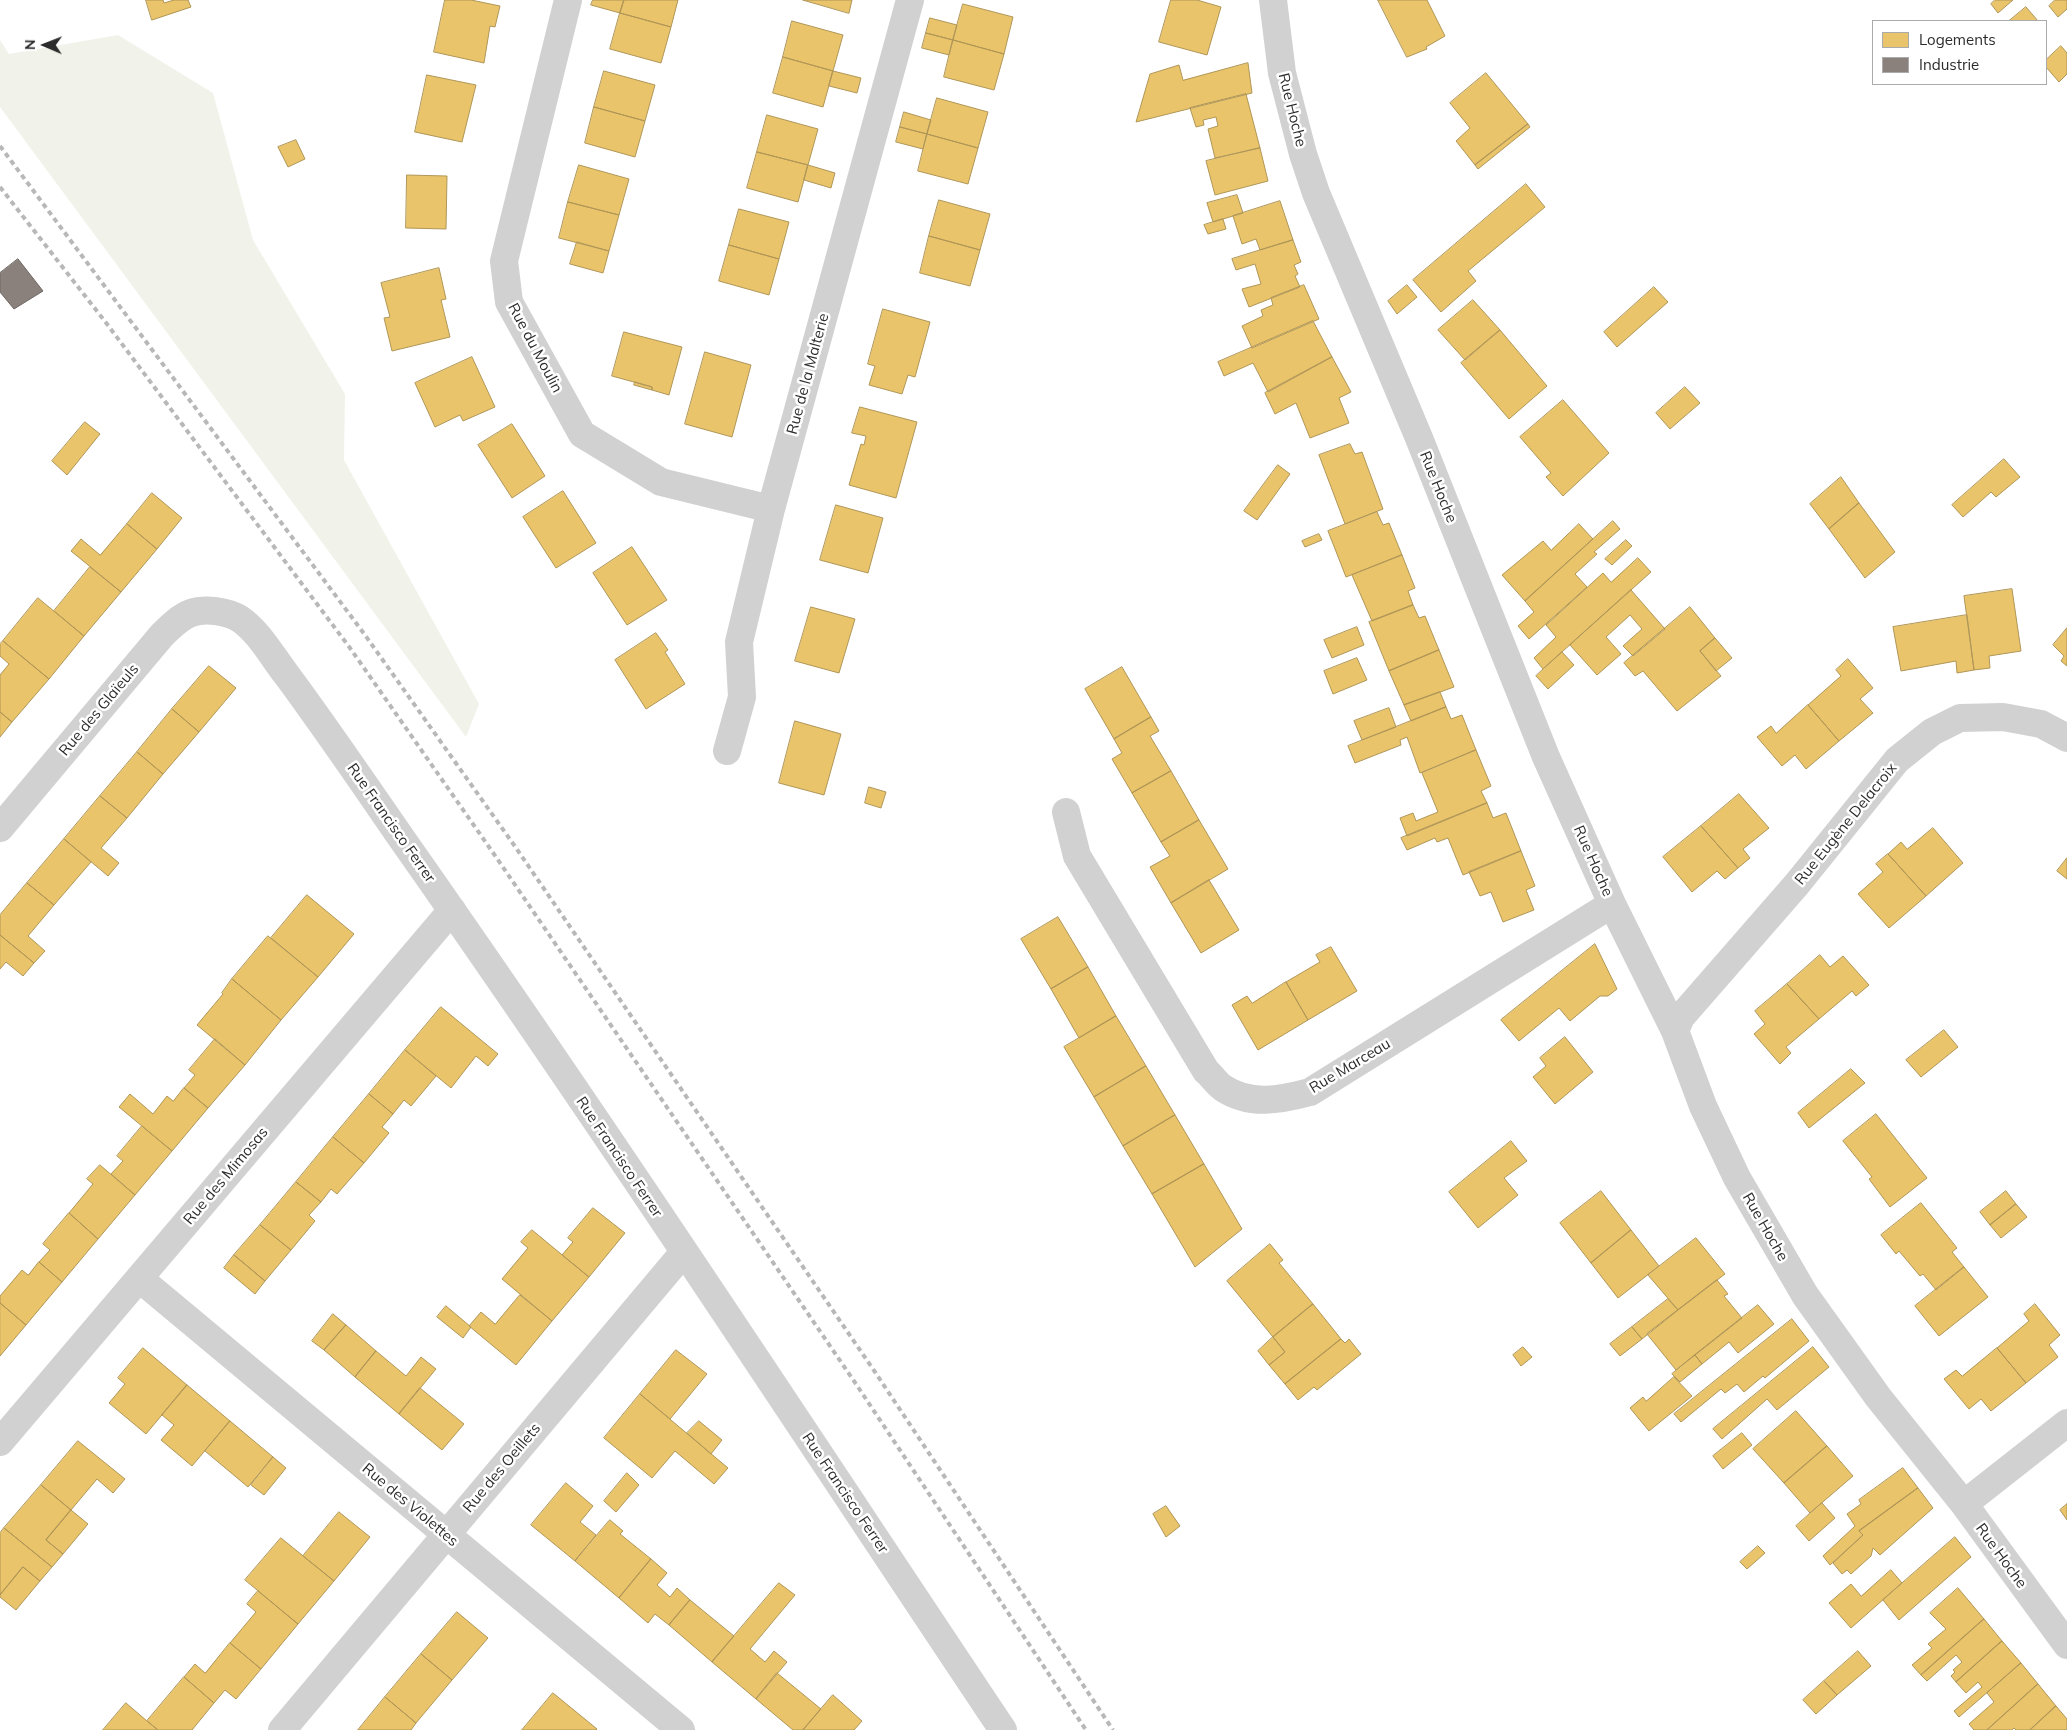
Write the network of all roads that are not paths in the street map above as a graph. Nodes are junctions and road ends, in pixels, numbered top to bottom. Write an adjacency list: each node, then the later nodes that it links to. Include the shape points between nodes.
1 (568, 0): 4 (street, Rue du Moulin, via 504,261 509,302 582,434 661,482)
2 (910, 0): 4 (street, Rue de la Malterie)
3 (1273, 0): 10 (street, Rue Hoche, via 1282,72 1302,154 1316,193 1419,438 1546,757)
4 (771, 509): 7 (street, Rue de la Malterie, via 739,642 742,697)
5 (210, 611): 9 (street, Rue des Glaïeuls, via 191,613 162,635); 11 (street, Rue Francisco Ferrer, via 227,613 255,633)
6 (2067, 738): 12 (street, Rue Eugène Delacroix, via 2041,724 2003,717 1960,718 1932,732 1897,760 1797,884 1681,1017)
7 (727, 751)
8 (1066, 812): 10 (street, Rue Marceau, via 1077,856 1206,1071 1222,1088 1246,1098 1278,1100 1310,1092)
9 (0, 828)
10 (1612, 904): 12 (street, Rue Hoche)
11 (452, 910): 13 (street, Rue Francisco Ferrer); 14 (street, Rue des Mimosas)
12 (1675, 1031): 17 (street, Rue Hoche, via 1703,1106 1736,1178 1804,1295 1878,1397)
13 (684, 1252): 18 (street, Rue des Oeillets); 22 (street, Rue Francisco Ferrer)
14 (140, 1279): 16 (street, Rue des Mimosas); 18 (street, Rue des Violettes)
15 (2067, 1423): 17 (street)
16 (0, 1442)
17 (1964, 1504): 19 (street, Rue Hoche)
18 (446, 1535): 20 (street, Rue des Oeillets); 21 (street, Rue des Violettes)
19 (2067, 1646)
20 (282, 1730)
21 (681, 1730)
22 (1003, 1730)

